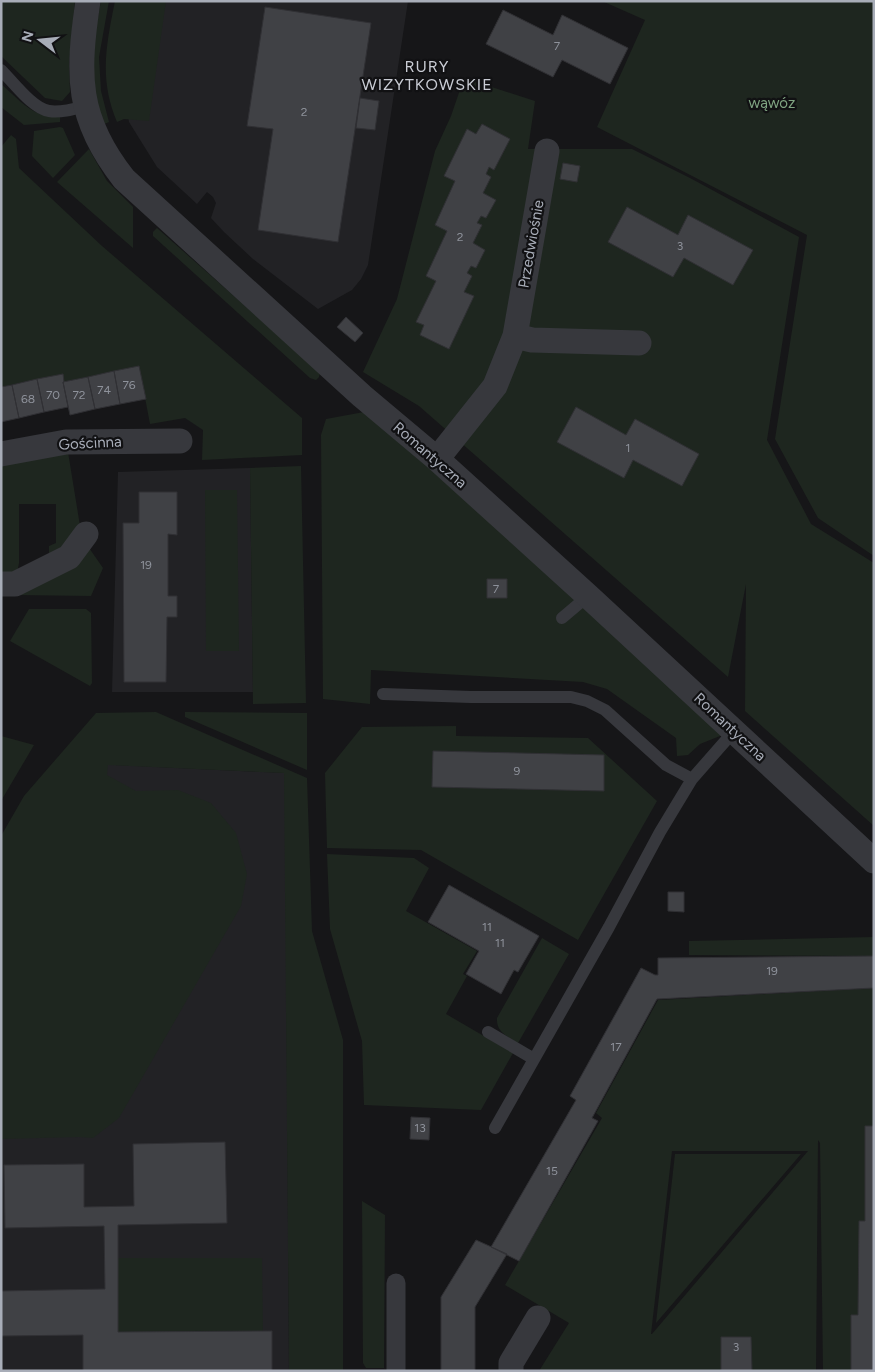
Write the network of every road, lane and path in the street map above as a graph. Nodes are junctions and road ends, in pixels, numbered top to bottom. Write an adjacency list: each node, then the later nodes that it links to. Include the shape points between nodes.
1 (88, 1): 3 (street, Romantyczna, via 81,50)
2 (1, 70): 3 (lane, via 37,107 56,111)
3 (85, 106): 9 (street, Romantyczna, via 109,160 124,179 362,396)
4 (548, 151): 5 (street, Przedwiośnie)
5 (515, 336): 6 (street, via 532,340); 9 (street, Przedwiośnie, via 496,386)
6 (639, 343)
7 (180, 441): 8 (street, Gościnna, via 66,442)
8 (1, 454)
9 (437, 459): 12 (street, Romantyczna)
10 (86, 534): 11 (street, via 69,557 15,584)
11 (1, 584)
12 (588, 596): 13 (lane); 15 (street, Romantyczna)
13 (562, 618)
14 (383, 694): 16 (lane, via 572,697 587,700 605,710 666,765)
15 (735, 730): 16 (lane); 17 (street, Romantyczna)
16 (692, 779): 19 (lane)
17 (874, 861)
18 (488, 1032): 19 (lane)
19 (534, 1058): 20 (lane)
20 (494, 1128)
21 (396, 1283): 23 (street)
22 (538, 1318): 24 (street, via 511,1363)
23 (396, 1371)
24 (511, 1371)

